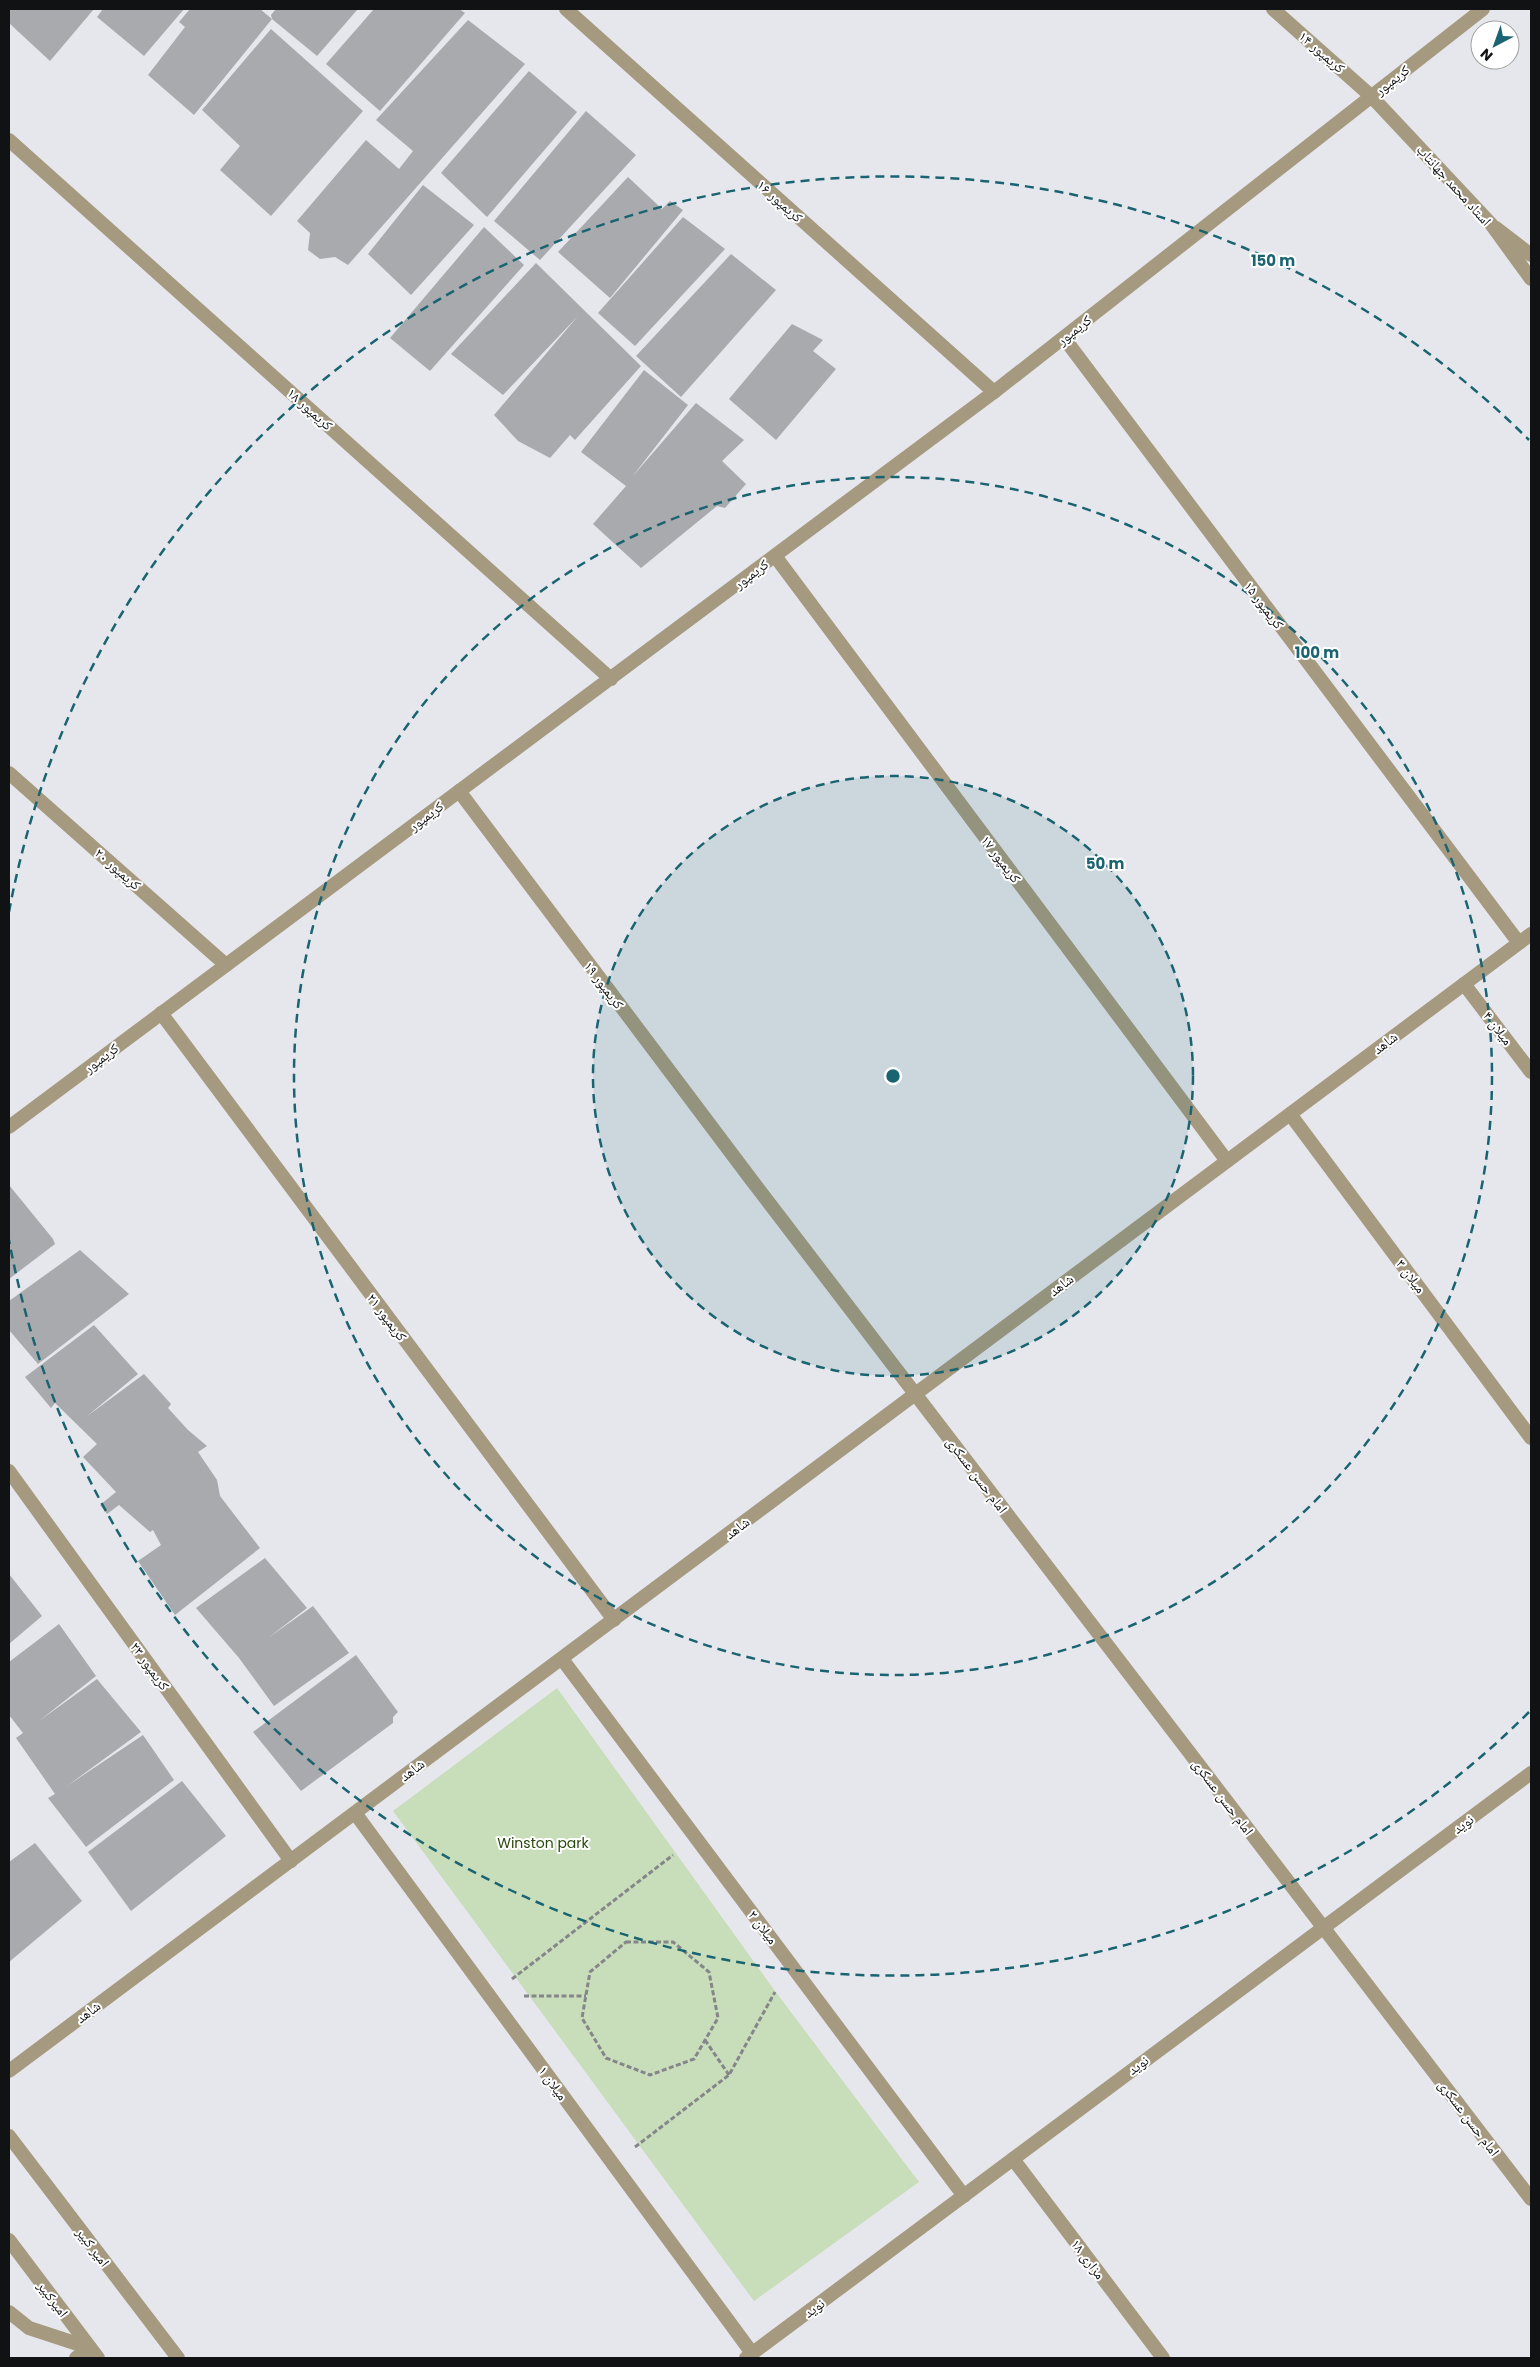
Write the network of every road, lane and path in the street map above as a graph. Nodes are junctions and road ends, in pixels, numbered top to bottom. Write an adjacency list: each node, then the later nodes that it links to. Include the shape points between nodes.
1 (566, 9): 10 (street, کریمپور ۱۶)
2 (1273, 9): 4 (street, کریمپور ۱۴)
3 (1483, 9): 4 (street, کریمپور)
4 (1371, 96): 6 (street, استاد محمد جهانتاب); 9 (street, کریمپور)
5 (9, 140): 12 (street, کریمپور ۱۸)
6 (1491, 224): 7 (street); 8 (street, استاد محمد جهانتاب)
7 (1531, 255)
8 (1531, 279)
9 (1064, 338): 10 (street, کریمپور); 16 (street, کریمپور ۱۵)
10 (994, 392): 11 (street, کریمپور)
11 (775, 556): 12 (street, کریمپور); 23 (street, کریمپور ۱۷)
12 (610, 679): 14 (street, کریمپور)
13 (9, 773): 17 (street, کریمپور ۲۰)
14 (459, 791): 17 (street, کریمپور); 24 (street, کریمپور ۱۹)
15 (1531, 934): 16 (street, شاهد)
16 (1519, 943): 18 (street, شاهد)
17 (226, 965): 19 (street, کریمپور)
18 (1464, 984): 20 (street, میلان ۴); 21 (street, شاهد)
19 (161, 1013): 22 (street, کریمپور); 27 (street, کریمپور ۲۱)
20 (1531, 1072)
21 (1290, 1114): 23 (street, شاهد); 25 (street, میلان ۳)
22 (9, 1127)
23 (1227, 1161): 24 (street, شاهد)
24 (915, 1394): 27 (street, شاهد); 33 (street, امام حسن عسکری)
25 (1531, 1438)
26 (9, 1471): 32 (street, کریمپور ۲۳)
27 (614, 1620): 28 (street, شاهد)
28 (562, 1659): 30 (street, شاهد); 31 (street, میلان ۲)
29 (1531, 1773): 33 (street, نوید)
30 (355, 1813): 32 (street, شاهد); 35 (street, میلان ۱)
31 (696, 1838): 34 (street, میلان ۲); 35 (path)
32 (290, 1861): 38 (street, شاهد)
33 (1323, 1928): 41 (street, نوید); 44 (street, امام حسن عسکری)
34 (790, 1965): 39 (path); 43 (street, میلان ۲)
35 (490, 1996): 36 (path); 42 (street, میلان ۱)
36 (586, 1996): 37 (path, via 582,2018 606,2058 650,2075 694,2059); 37 (path, via 590,1972 626,1942 673,1942 709,1972 718,2018)
37 (704, 2040): 39 (path)
38 (9, 2071)
39 (729, 2075): 42 (path)
40 (9, 2136): 50 (street, امیر کبیر)
41 (1013, 2159): 43 (street, نوید); 51 (street, مزاری ۱۸)
42 (613, 2164): 48 (street, میلان ۱)
43 (964, 2196): 48 (street, نوید)
44 (1531, 2199)
45 (9, 2240): 47 (street, امیرکبیر)
46 (9, 2312): 47 (street, via 29,2328)
47 (94, 2353): 49 (street)
48 (749, 2356)
49 (76, 2358)
50 (178, 2358)
51 (1163, 2358)

